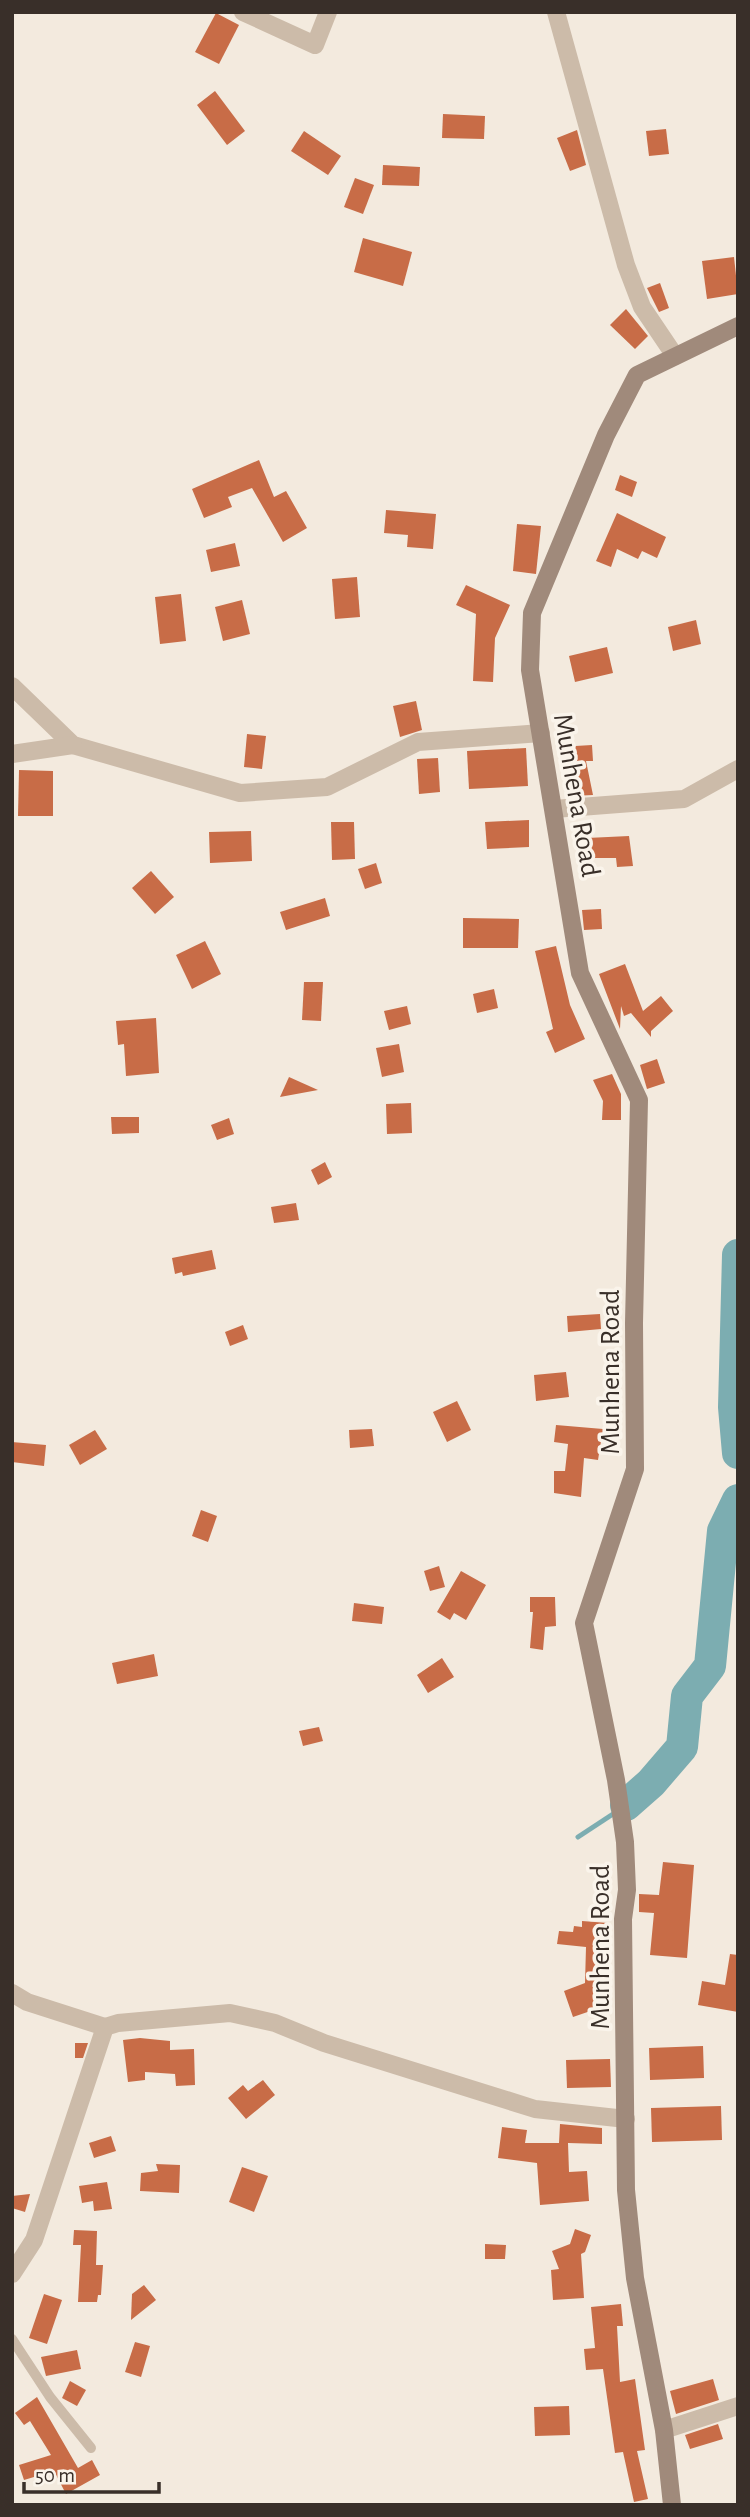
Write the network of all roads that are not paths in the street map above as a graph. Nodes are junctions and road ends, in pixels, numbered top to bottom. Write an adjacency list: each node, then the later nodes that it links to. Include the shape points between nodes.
1 (243, 12): 2 (street, via 315,46)
2 (328, 12)
3 (556, 12): 5 (street, via 626,265 642,307)
4 (738, 326): 5 (street, Munhena Road)
5 (675, 356): 7 (street, Munhena Road, via 637,374 606,435 532,613 530,670)
6 (12, 686): 8 (street)
7 (541, 733): 8 (street, via 418,742 327,787 240,793); 11 (street, Munhena Road)
8 (73, 746): 9 (street)
9 (12, 754)
10 (738, 769): 11 (street, via 684,799)
11 (554, 809): 14 (street, Munhena Road, via 580,973 639,1100 635,1469 584,1623 625,1842)
12 (12, 1993): 13 (street)
13 (105, 2027): 14 (street, via 230,2012 536,2109); 15 (street, via 34,2240)
14 (626, 2119): 18 (street, Munhena Road, via 626,2190 635,2278)
15 (12, 2274)
16 (12, 2339): 19 (lane)
17 (738, 2406): 18 (street)
18 (664, 2430): 20 (street, Munhena Road)
19 (91, 2448)
20 (672, 2505)

